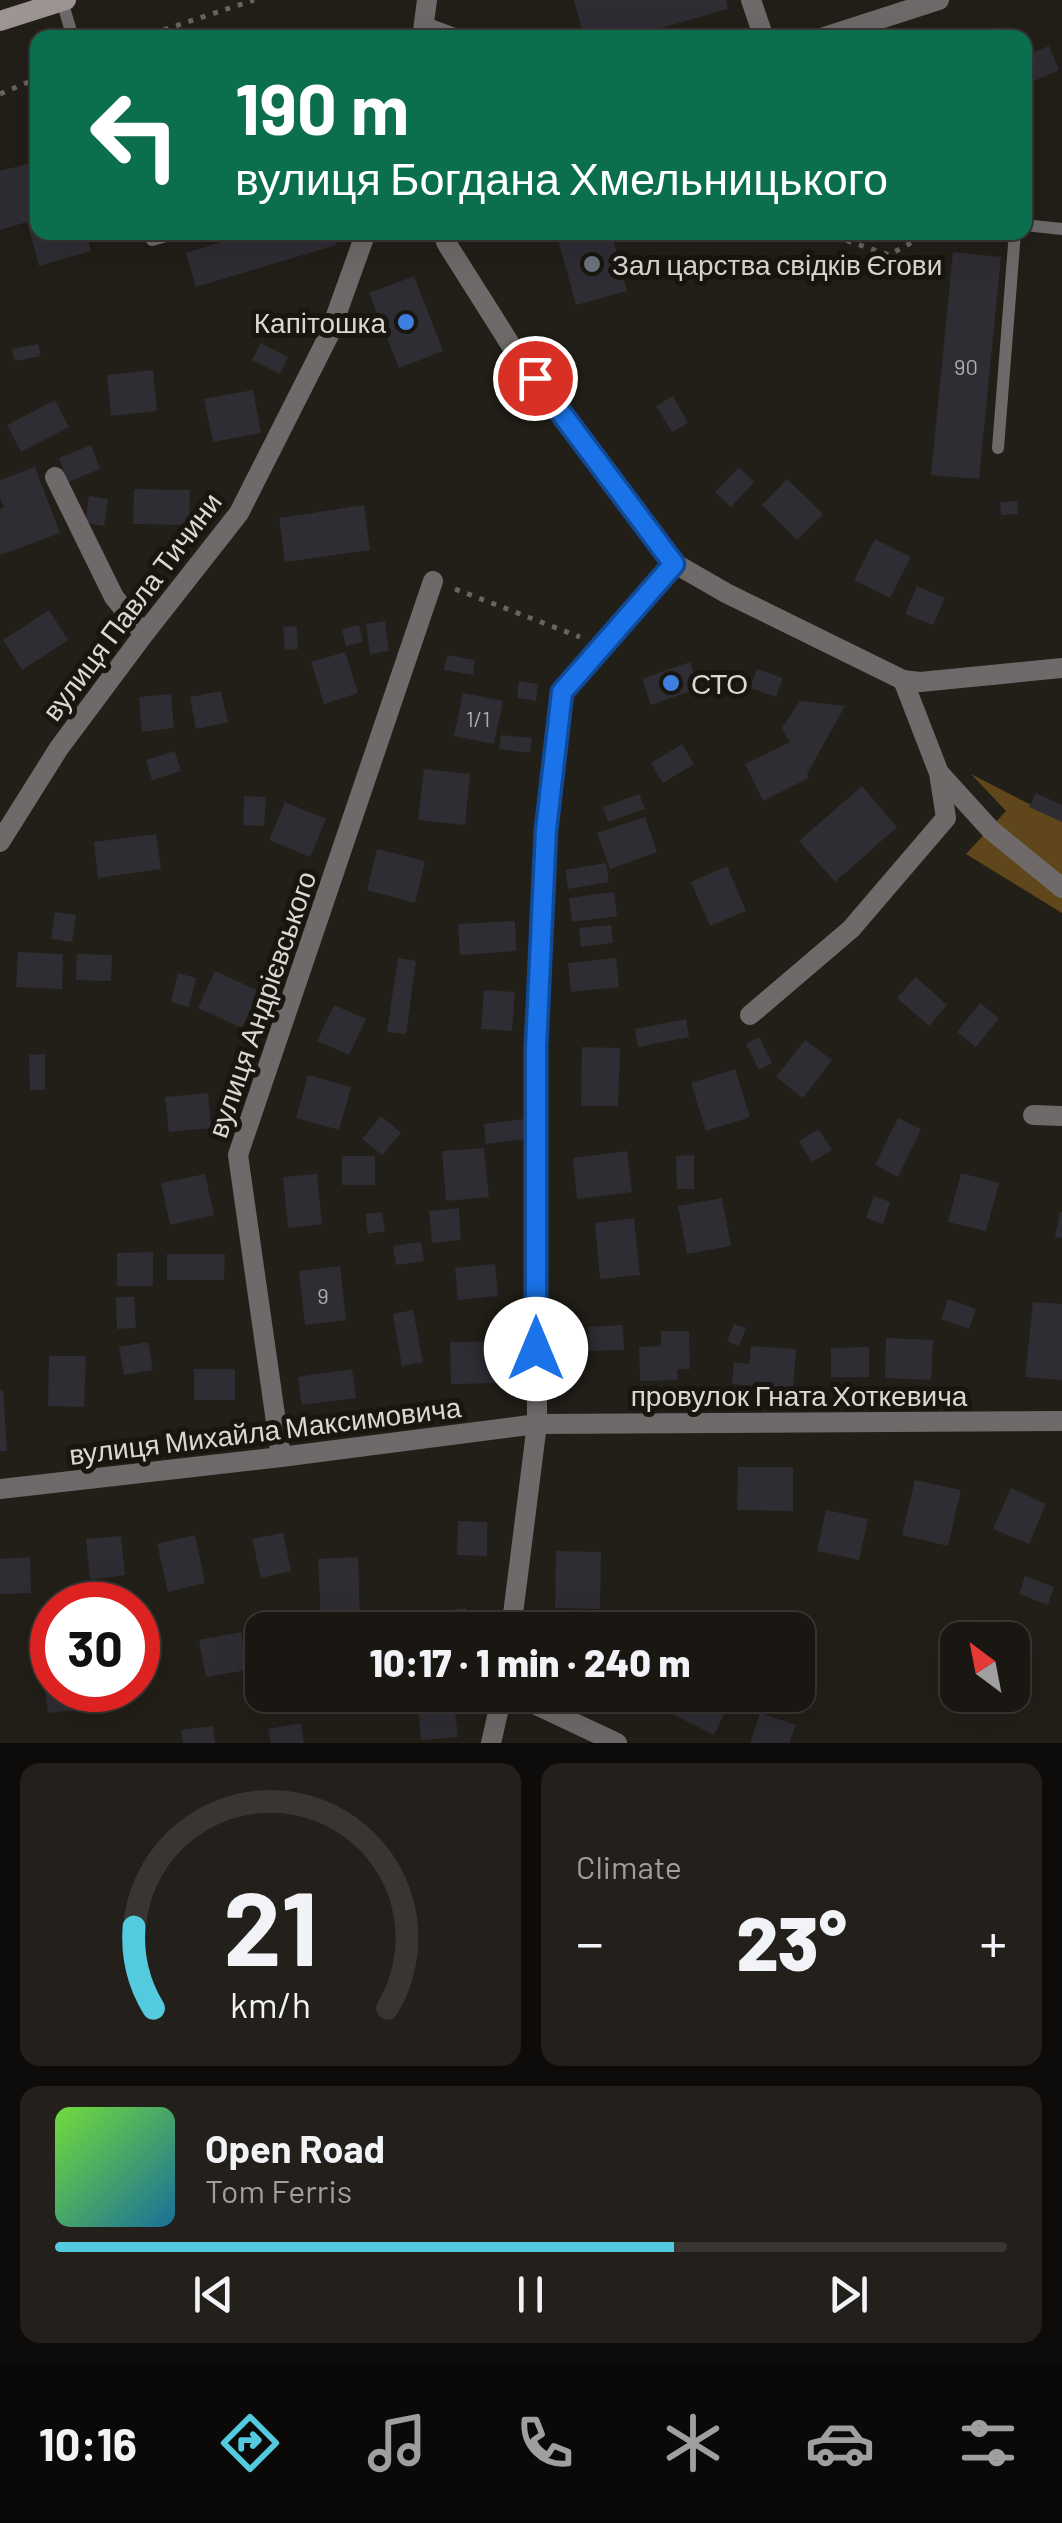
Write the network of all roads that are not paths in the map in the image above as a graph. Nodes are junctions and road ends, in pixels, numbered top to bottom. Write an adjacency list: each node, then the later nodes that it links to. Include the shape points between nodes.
1 (427, 0): 7 (street)
2 (750, 0): 8 (street)
3 (938, 0): 9 (street)
4 (64, 1): 5 (main road); 6 (lane)
5 (0, 21)
6 (71, 30)
7 (423, 30)
8 (761, 30)
9 (846, 30)
10 (1032, 226): 11 (lane)
11 (1062, 229)
12 (363, 240): 19 (street, вулиця Павла Тичини, via 329,334 239,513)
13 (445, 240): 17 (street, via 512,347)
14 (1015, 240): 15 (lane)
15 (998, 448)
16 (56, 477): 19 (street, via 114,598)
17 (674, 564): 21 (street); 29 (street, via 562,692 546,830 536,1048)
18 (434, 581): 30 (street, вулиця Андрієвського, via 238,1155)
19 (144, 634): 23 (street, вулиця Павла Тичини, via 58,748)
20 (1062, 668): 21 (street)
21 (902, 680): 22 (street)
22 (939, 773): 24 (street, via 990,830); 25 (street, via 946,818 850,929)
23 (0, 842)
24 (1062, 888)
25 (750, 1015)
26 (1033, 1115): 27 (street)
27 (1062, 1116)
28 (1062, 1421): 29 (street, провулок Гната Хоткевича)
29 (536, 1424): 30 (street, вулиця Михайла Максимовича); 32 (street)
30 (281, 1457): 31 (street, вулиця Михайла Максимовича)
31 (0, 1488)
32 (513, 1612)
33 (498, 1712): 35 (street)
34 (551, 1712): 36 (street)
35 (491, 1743)
36 (617, 1743)

